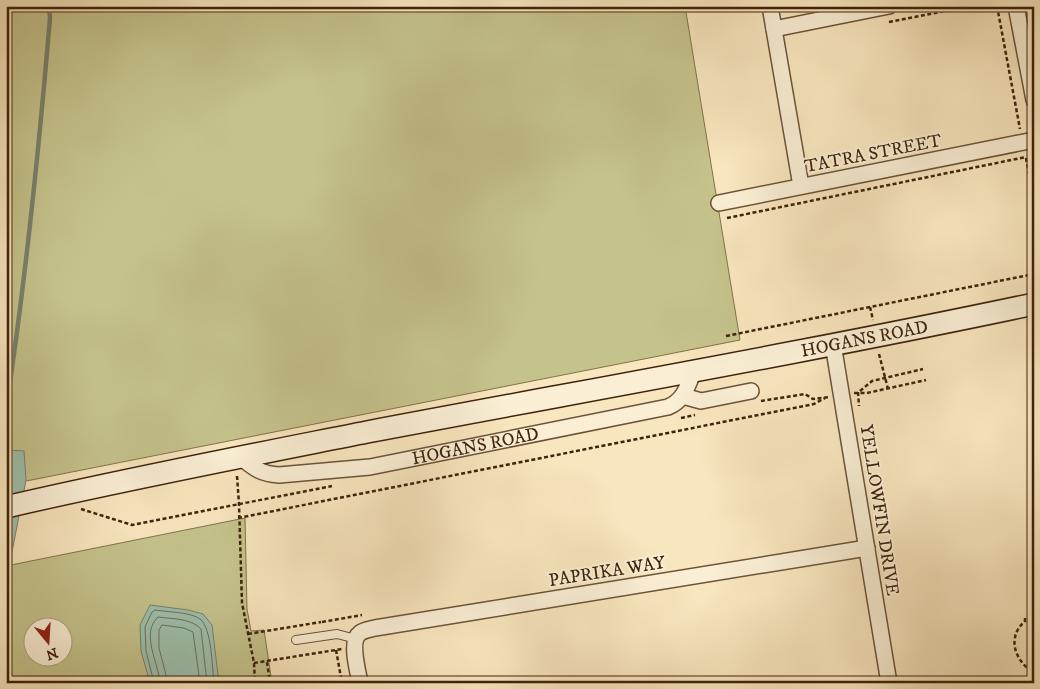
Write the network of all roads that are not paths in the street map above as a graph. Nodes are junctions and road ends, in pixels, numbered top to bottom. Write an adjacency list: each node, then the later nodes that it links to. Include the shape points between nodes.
1 (770, 6): 4 (street)
2 (889, 6): 4 (street)
3 (1016, 6): 5 (street)
4 (774, 29): 7 (street)
5 (1034, 100)
6 (1034, 140): 7 (street, TATRA STREET)
7 (801, 186): 8 (street, TATRA STREET)
8 (719, 203)
9 (1034, 304): 10 (street, HOGANS ROAD)
10 (833, 344): 11 (street, HOGANS ROAD); 16 (street, YELLOWFIN DRIVE)
11 (694, 370): 13 (street); 14 (street, HOGANS ROAD)
12 (751, 391): 13 (street, via 701,401)
13 (683, 396): 14 (street, HOGANS ROAD, via 673,405 662,408 348,470 279,475 265,474)
14 (238, 464): 15 (street, HOGANS ROAD, via 90,487)
15 (6, 507)
16 (867, 548): 18 (street, PAPRIKA WAY, via 376,628 360,633); 20 (street, YELLOWFIN DRIVE)
17 (296, 640): 18 (lane, via 337,634)
18 (355, 642): 19 (street)
19 (360, 683)
20 (889, 683)

